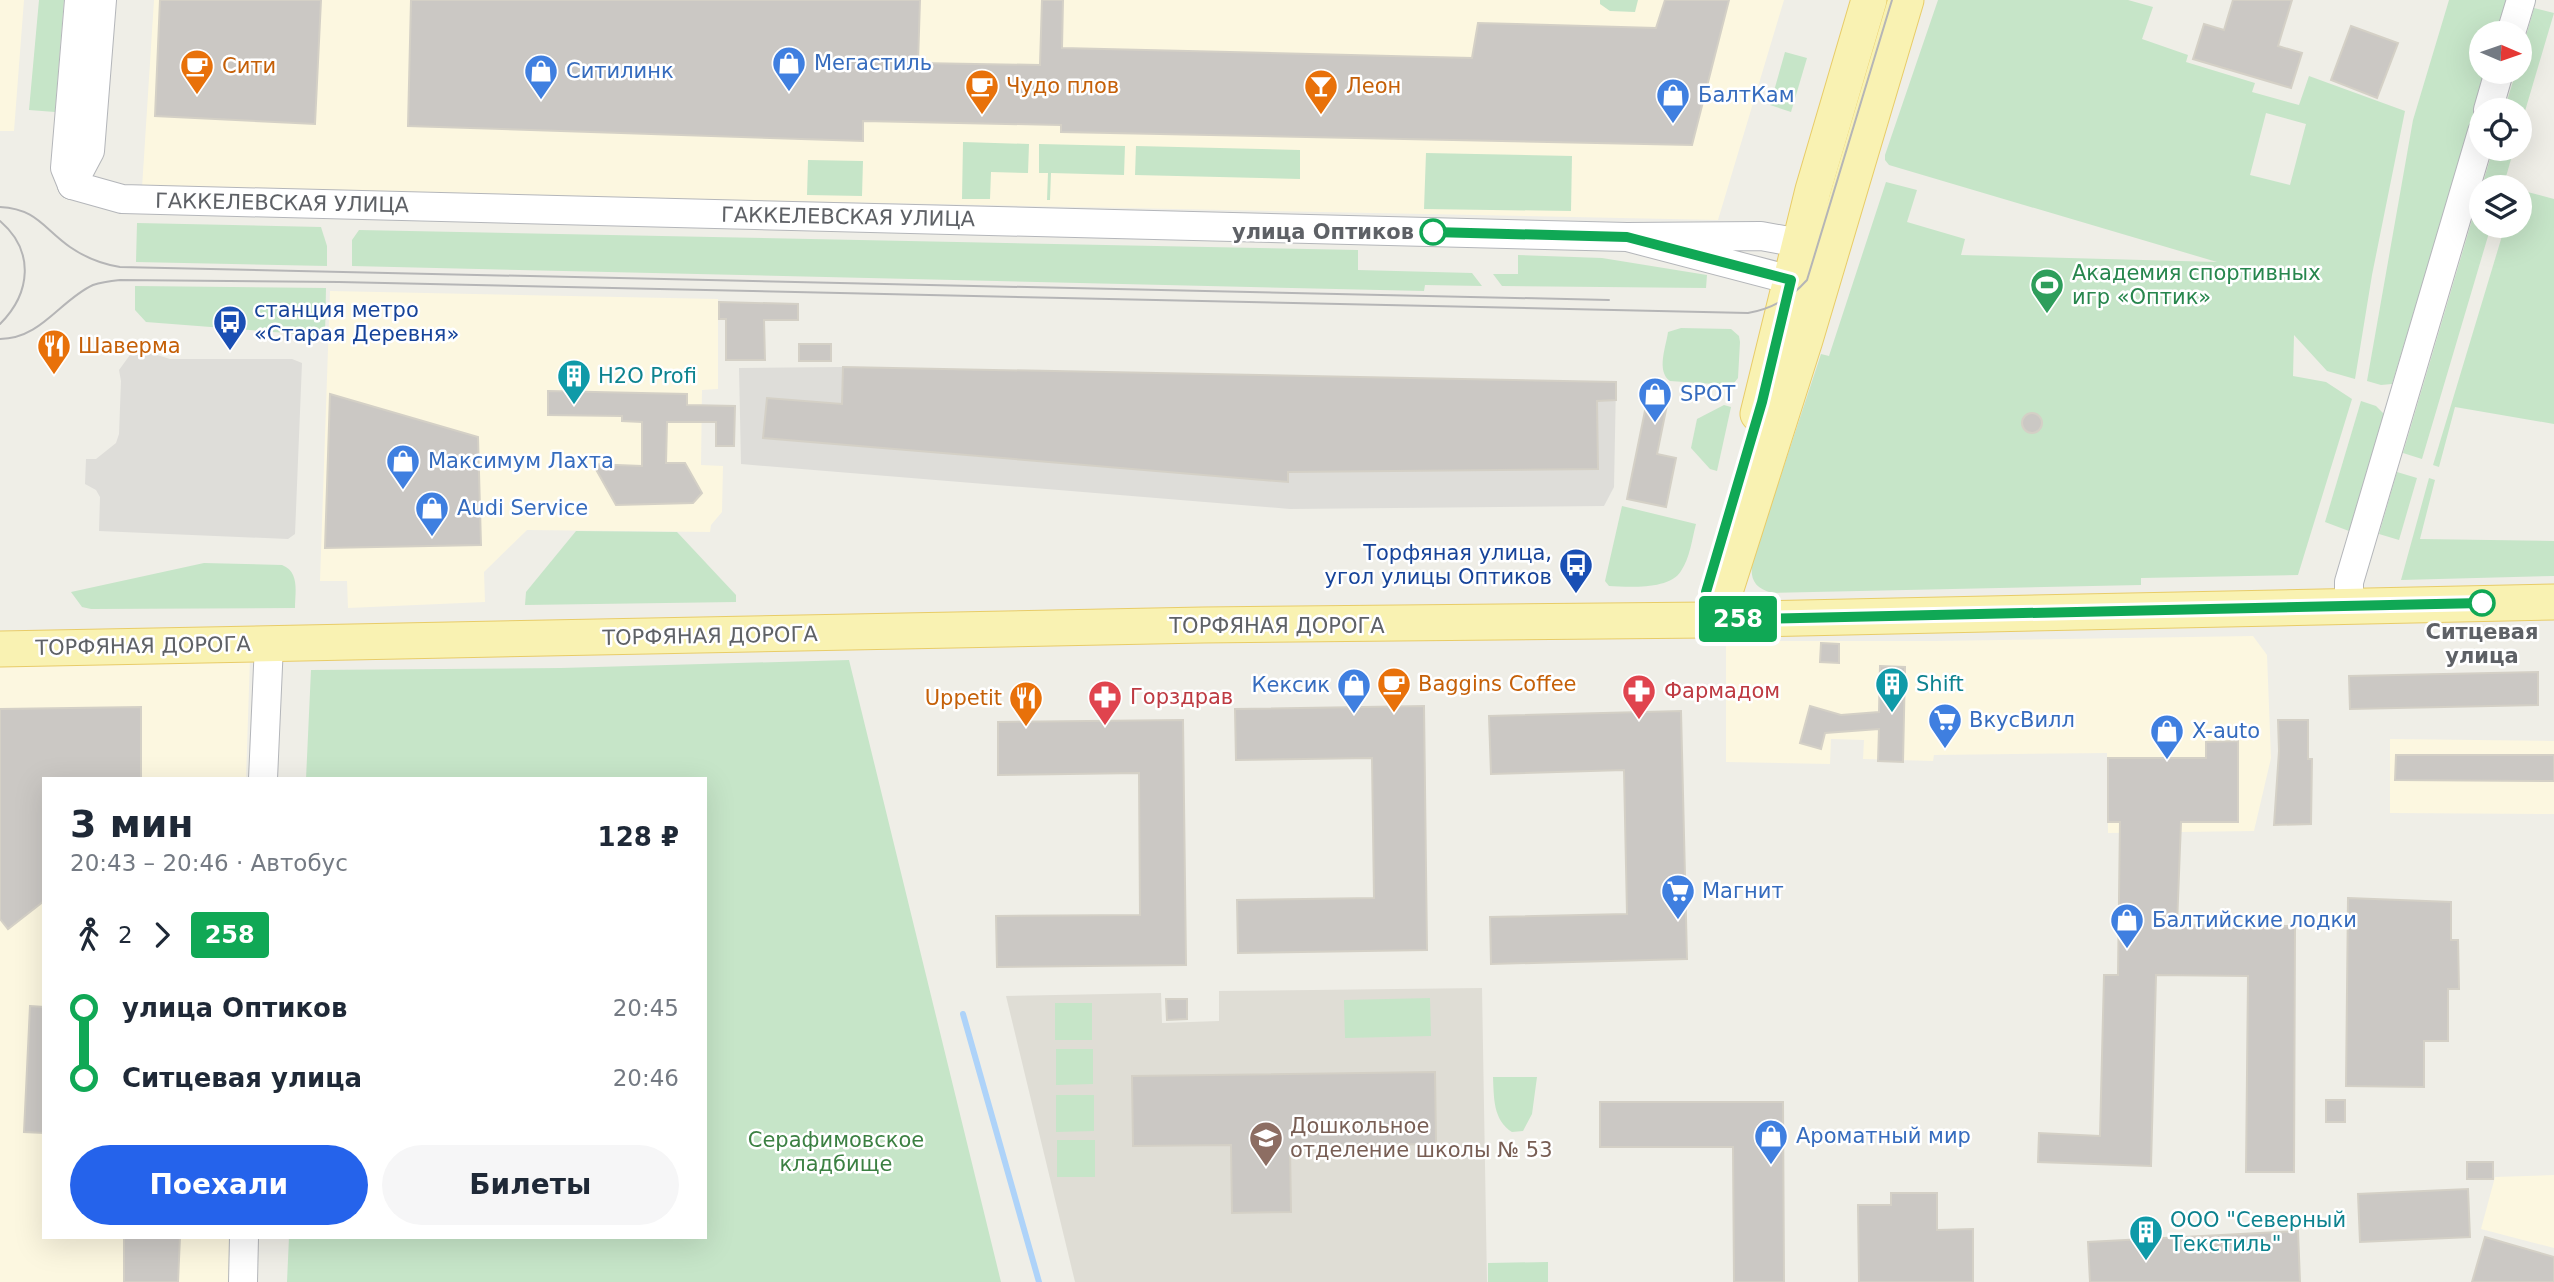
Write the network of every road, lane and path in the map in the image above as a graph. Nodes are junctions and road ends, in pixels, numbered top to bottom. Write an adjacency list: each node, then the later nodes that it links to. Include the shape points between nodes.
1 (79, 0): 8 (street, via 65,168)
2 (102, 0): 8 (street, via 90,151)
3 (1869, 0): 10 (main road)
4 (1906, 0): 11 (main road)
5 (2521, 0): 6 (street)
6 (2515, 21)
7 (2473, 161): 14 (street, via 2352,568)
8 (72, 185): 9 (street, ГАККЕЛЕВСКАЯ УЛИЦА, via 122,199)
9 (1627, 237): 10 (street, ГАККЕЛЕВСКАЯ УЛИЦА, via 1760,236); 12 (street, ГАККЕЛЕВСКАЯ УЛИЦА)
10 (1800, 243): 11 (street); 12 (main road)
11 (1826, 266): 12 (street); 15 (main road, via 1724,595)
12 (1791, 280): 15 (main road, via 1762,402 1706,592)
13 (2554, 602): 14 (main road, ТОРФЯНАЯ ДОРОГА)
14 (2349, 606): 15 (main road, ТОРФЯНАЯ ДОРОГА)
15 (1708, 620): 16 (main road, ТОРФЯНАЯ ДОРОГА)
16 (269, 644): 17 (main road, ТОРФЯНАЯ ДОРОГА); 18 (street)
17 (0, 649)
18 (263, 777)
19 (244, 1239): 20 (street)
20 (243, 1282)

